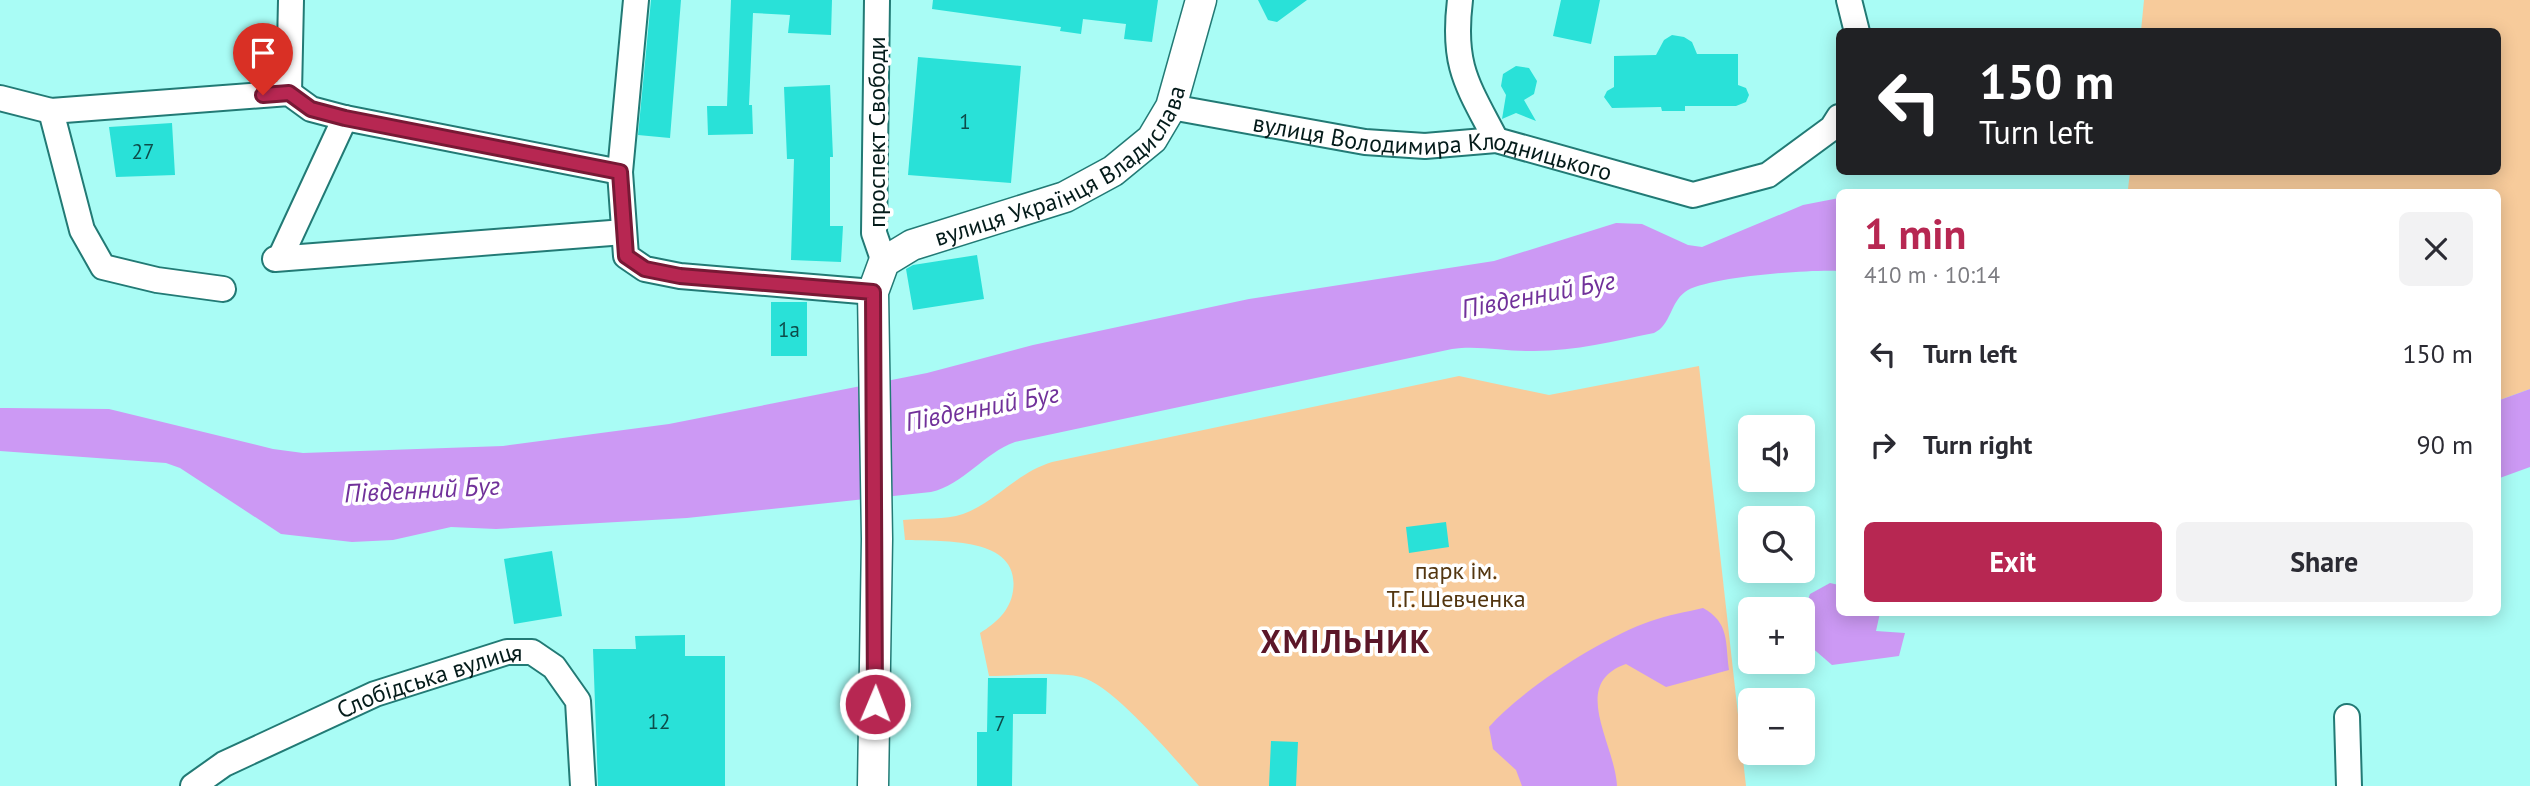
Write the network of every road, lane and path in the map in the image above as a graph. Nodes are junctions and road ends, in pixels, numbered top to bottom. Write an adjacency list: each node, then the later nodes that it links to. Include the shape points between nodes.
1 (291, 0): 8 (street)
2 (636, 0): 15 (street)
3 (877, 0): 17 (street, проспект Свободи, via 874,233)
4 (1201, 0): 10 (main road, вулиця Українця Владислава)
5 (1460, 0): 14 (street, via 1457,43 1463,77)
6 (1849, 0): 7 (street)
7 (1856, 28)
8 (289, 93): 11 (street); 12 (street, via 311,109)
9 (0, 98): 11 (street)
10 (1171, 107): 14 (street, вулиця Володимира Клодницького, via 1365,142 1425,146); 17 (main road, вулиця Українця Владислава, via 1152,139 1113,171 1065,197 912,245)
11 (51, 111): 18 (street, via 82,230 103,267)
12 (345, 118): 15 (street); 16 (street, via 278,259)
13 (1836, 122): 14 (street, вулиця Володимира Клодницького, via 1768,175 1693,195)
14 (1496, 140)
15 (620, 172): 16 (street)
16 (624, 232): 19 (street, via 626,256 645,269)
17 (884, 262): 19 (main road)
18 (223, 289)
19 (873, 292): 23 (main road)
20 (2347, 717): 24 (street)
21 (193, 786): 22 (street, Слобідська вулиця, via 224,764 375,694 507,652 532,652 554,667 578,701)
22 (583, 786)
23 (873, 786)
24 (2349, 786)

